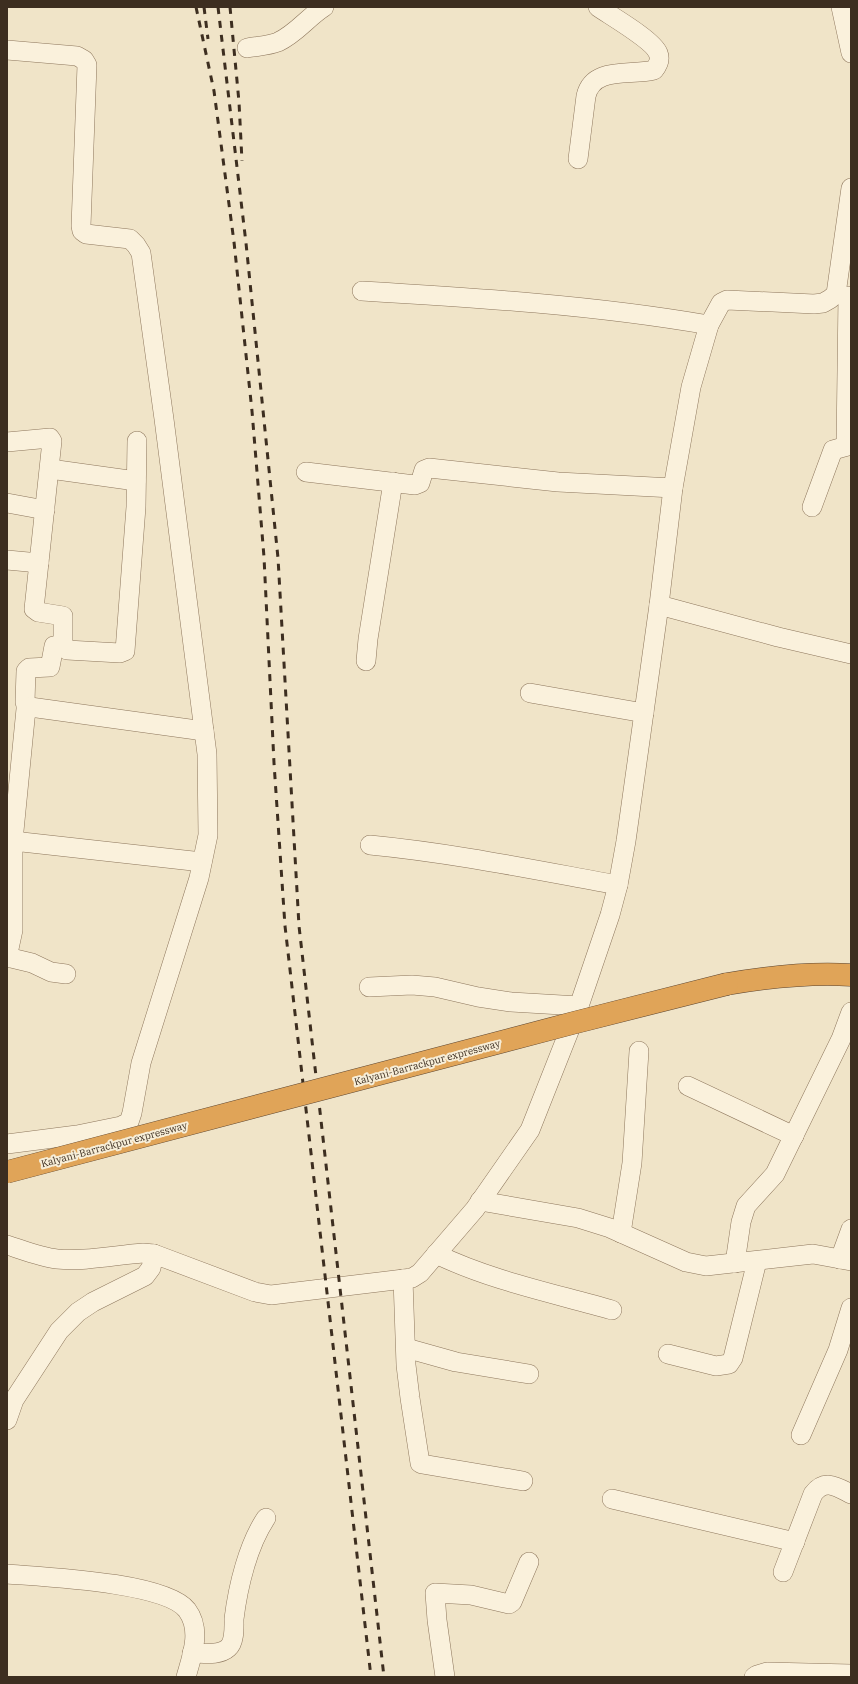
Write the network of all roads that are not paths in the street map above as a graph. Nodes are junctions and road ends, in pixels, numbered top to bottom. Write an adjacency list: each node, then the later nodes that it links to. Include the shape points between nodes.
1 (324, 7): 4 (street, via 280,41)
2 (598, 7): 7 (street, via 649,43 659,55 659,63 654,70 610,75 592,82 586,96)
3 (841, 7): 6 (street)
4 (247, 48)
5 (7, 50): 33 (street, via 77,56 88,65 81,226 86,234 130,239 141,253)
6 (851, 52)
7 (578, 159)
8 (851, 188): 9 (street)
9 (851, 193): 11 (street)
10 (362, 291): 12 (street, via 569,306)
11 (845, 296): 12 (street, via 814,304 724,300); 15 (street)
12 (709, 325): 20 (street, via 691,387)
13 (137, 441): 18 (street)
14 (7, 442): 16 (street, via 52,439)
15 (848, 445): 22 (street, via 833,450)
16 (50, 469): 18 (street); 23 (street)
17 (306, 472): 19 (street)
18 (136, 481): 27 (street, via 125,651 120,654 67,650)
19 (393, 482): 20 (street, via 418,485 424,470 429,468 573,483); 29 (street)
20 (673, 488): 26 (street)
21 (7, 503): 23 (street)
22 (812, 507)
23 (45, 510): 25 (street)
24 (7, 560): 25 (street)
25 (39, 563): 27 (street, via 34,609 63,616)
26 (660, 605): 28 (street); 32 (street)
27 (62, 646): 31 (street, via 53,649 50,667 29,668 26,672)
28 (851, 654)
29 (366, 661)
30 (530, 693): 32 (street)
31 (27, 708): 33 (street); 34 (street)
32 (644, 713): 37 (street)
33 (204, 731): 36 (street, via 207,754 208,835)
34 (13, 841): 36 (street); 38 (street)
35 (370, 846): 37 (street, via 450,854)
36 (202, 862): 48 (street, via 141,1063 129,1122 77,1135)
37 (618, 885): 43 (street)
38 (10, 919): 39 (street, via 13,930)
39 (7, 958): 40 (street, via 32,962 51,972)
40 (66, 974)
41 (851, 975): 49 (highway, Kalyani-Barrackpur expressway, bridge, via 834,973 774,976 727,984)
42 (369, 987): 43 (street, via 435,987 511,1002)
43 (579, 1006): 50 (street, via 530,1130)
44 (851, 1012): 47 (street)
45 (639, 1051): 52 (street, via 632,1164)
46 (688, 1086): 47 (street)
47 (794, 1136): 58 (street, via 775,1174 746,1206)
48 (7, 1144)
49 (7, 1172)
50 (480, 1201): 52 (street, via 578,1218); 55 (street)
51 (851, 1229): 56 (street)
52 (621, 1233): 58 (street, via 686,1262 706,1266)
53 (7, 1245): 54 (street, via 41,1256 70,1260)
54 (154, 1254): 59 (street, via 255,1292 271,1295); 65 (street, via 151,1268 145,1276 93,1302 78,1312 59,1331 16,1397)
55 (436, 1254): 59 (street, via 420,1273 412,1278); 61 (street, via 484,1274)
56 (845, 1260): 57 (street, via 813,1254)
57 (757, 1261): 58 (street); 63 (street, via 744,1320 729,1364 716,1366)
58 (735, 1263)
59 (403, 1279): 62 (street)
60 (851, 1308): 66 (street, via 838,1350)
61 (612, 1310)
62 (406, 1348): 64 (street, via 456,1362); 67 (street, via 410,1398 420,1463)
63 (668, 1354)
64 (529, 1374)
65 (7, 1420)
66 (801, 1435)
67 (523, 1481)
68 (851, 1494): 71 (street, via 832,1485 817,1488)
69 (612, 1499): 71 (street)
70 (266, 1518): 75 (street, via 257,1532 247,1560 236,1606 232,1642 228,1648 220,1652)
71 (795, 1542): 73 (street)
72 (529, 1562): 78 (street, via 509,1604 471,1595 435,1593)
73 (783, 1572)
74 (7, 1574): 75 (street, via 91,1580 154,1592 173,1599 186,1609 192,1620 195,1644)
75 (192, 1653): 77 (street)
76 (851, 1674): 79 (street, via 767,1672)
77 (186, 1677)
78 (445, 1677)
79 (754, 1677)

